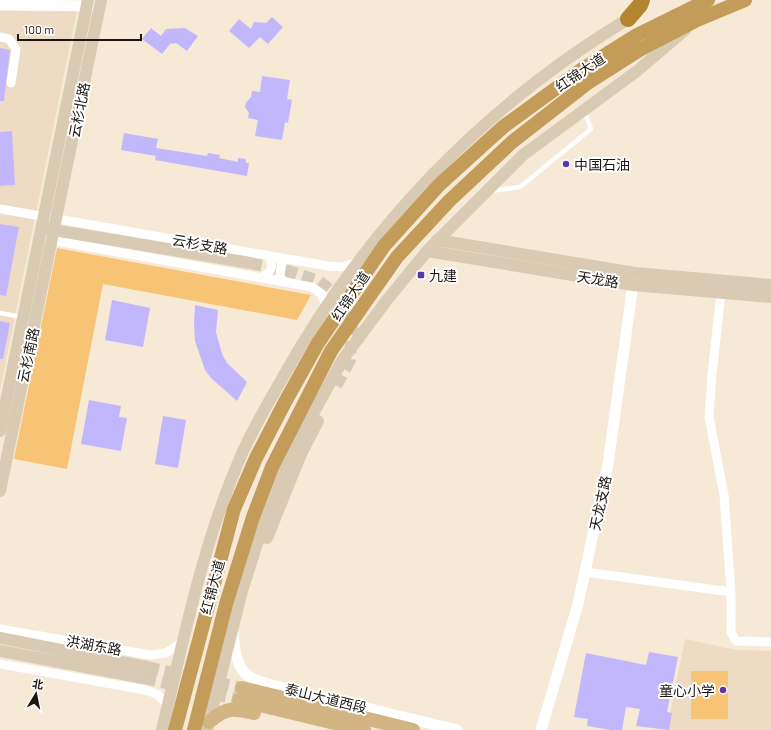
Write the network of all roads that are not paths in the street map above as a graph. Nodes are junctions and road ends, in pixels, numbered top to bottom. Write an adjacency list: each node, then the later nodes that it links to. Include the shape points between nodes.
1 (642, 0): 7 (highway)
2 (708, 0): 48 (highway, 红锦大道, via 618,46 503,127 439,186 384,246 318,343 256,458 234,509)
3 (745, 0): 8 (highway, 红锦大道)
4 (88, 3): 5 (street); 6 (street); 14 (main road, 云杉北路)
5 (100, 3): 15 (main road, 云杉北路)
6 (0, 5)
7 (628, 19): 21 (main road, 红锦大道, via 535,82 496,114 427,179)
8 (697, 20): 11 (main road, 红锦大道, via 637,71); 49 (highway, 红锦大道, via 641,49 589,82 512,142 449,201 397,257 331,352 272,467 253,517 226,604)
9 (0, 37): 10 (street, via 9,39 16,49)
10 (11, 83)
11 (584, 110): 12 (main road, 红锦大道, via 523,155); 12 (lane, via 590,129 520,187)
12 (485, 192): 16 (main road, 红锦大道)
13 (0, 209): 14 (street)
14 (42, 228): 15 (main road); 31 (main road, 云杉南路)
15 (54, 230): 18 (street, 云杉支路); 20 (main road); 23 (street, 云杉支路); 34 (main road, 云杉南路)
16 (438, 240): 17 (main road, 红锦大道); 22 (main road, 天龙路)
17 (427, 251): 25 (main road, 天龙路); 36 (main road, 红锦大道, via 344,359 297,443 270,503)
18 (267, 255): 19 (street, 云杉支路); 23 (street, via 272,261 272,269)
19 (282, 258): 21 (street, 云杉支路, via 341,267); 24 (street, via 280,275)
20 (250, 263)
21 (356, 263): 29 (main road, 红锦大道)
22 (635, 273): 25 (street, 天龙支路); 26 (main road, 天龙路)
23 (260, 278): 24 (street, 云杉支路)
24 (284, 282): 29 (street, 云杉支路, via 312,287 322,294)
25 (633, 285): 27 (main road, 天龙路); 35 (street, 天龙支路, via 608,464)
26 (771, 285)
27 (721, 293): 28 (main road, 天龙路); 37 (street, via 710,416 724,495)
28 (771, 297)
29 (326, 306): 41 (main road, 红锦大道, via 307,333 257,422 238,462 217,521)
30 (0, 313): 31 (lane)
31 (23, 317): 33 (main road, 云杉南路)
32 (335, 388): 36 (main road, via 301,454 256,568)
33 (0, 431)
34 (0, 491)
35 (585, 572): 37 (street); 54 (street, 天龙支路)
36 (242, 591): 38 (main road, 红锦大道)
37 (731, 592): 42 (street, via 731,632 736,640)
38 (232, 627): 46 (main road, 红锦大道); 53 (street, 泰山大道西段, via 237,656 241,667 250,677 272,685)
39 (0, 628): 41 (street, 洪湖东路, via 150,655 166,653)
40 (0, 638): 43 (main road, 洪湖东路, via 146,673)
41 (184, 641): 45 (main road, 红锦大道)
42 (771, 642)
43 (0, 651)
44 (0, 664): 45 (street, via 145,690 157,694)
45 (168, 705): 47 (main road, 红锦大道)
46 (208, 726): 50 (main road, via 220,713 230,709)
47 (162, 730)
48 (175, 730)
49 (194, 730)
50 (326, 730)
51 (364, 730): 52 (main road, 泰山大道西段, via 241,694)
52 (413, 730)
53 (457, 730)
54 (542, 730)

